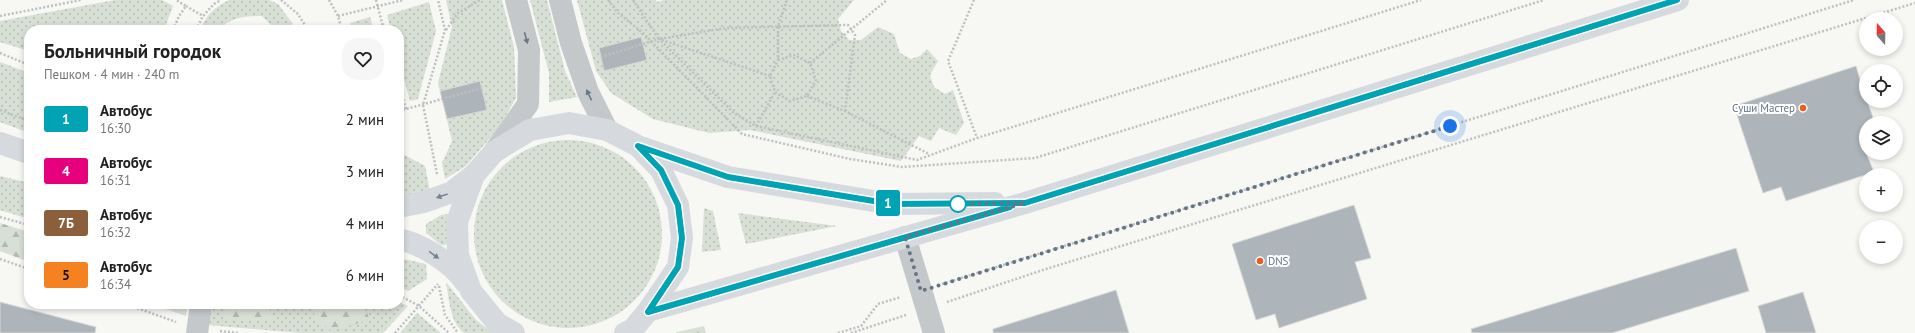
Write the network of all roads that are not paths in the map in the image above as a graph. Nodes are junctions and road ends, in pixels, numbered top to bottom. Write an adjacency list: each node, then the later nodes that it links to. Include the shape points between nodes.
1 (516, 0): 8 (street, one-way to 8, via 529,50 528,104)
2 (560, 0): 4 (street, one-way to 2, via 588,92)
3 (1678, 0): 10 (main road)
4 (607, 130): 6 (main road); 8 (main road, via 569,123 530,130)
5 (0, 143): 7 (main road)
6 (638, 146): 10 (main road, via 728,177 892,204); 16 (main road, via 661,170 675,198 682,238 678,267)
7 (24, 151)
8 (494, 152): 9 (main road)
9 (474, 175): 11 (main road, one-way to 11, via 452,192); 14 (main road, via 457,222 458,256)
10 (1025, 203): 12 (main road)
11 (404, 206)
12 (905, 237): 16 (main road); 20 (street)
13 (404, 241): 14 (main road, one-way to 14, via 431,252 459,274)
14 (470, 291): 19 (main road, via 497,323)
15 (200, 309): 18 (street)
16 (648, 312): 17 (main road)
17 (630, 332)
18 (197, 333)
19 (514, 333)
20 (934, 333)

